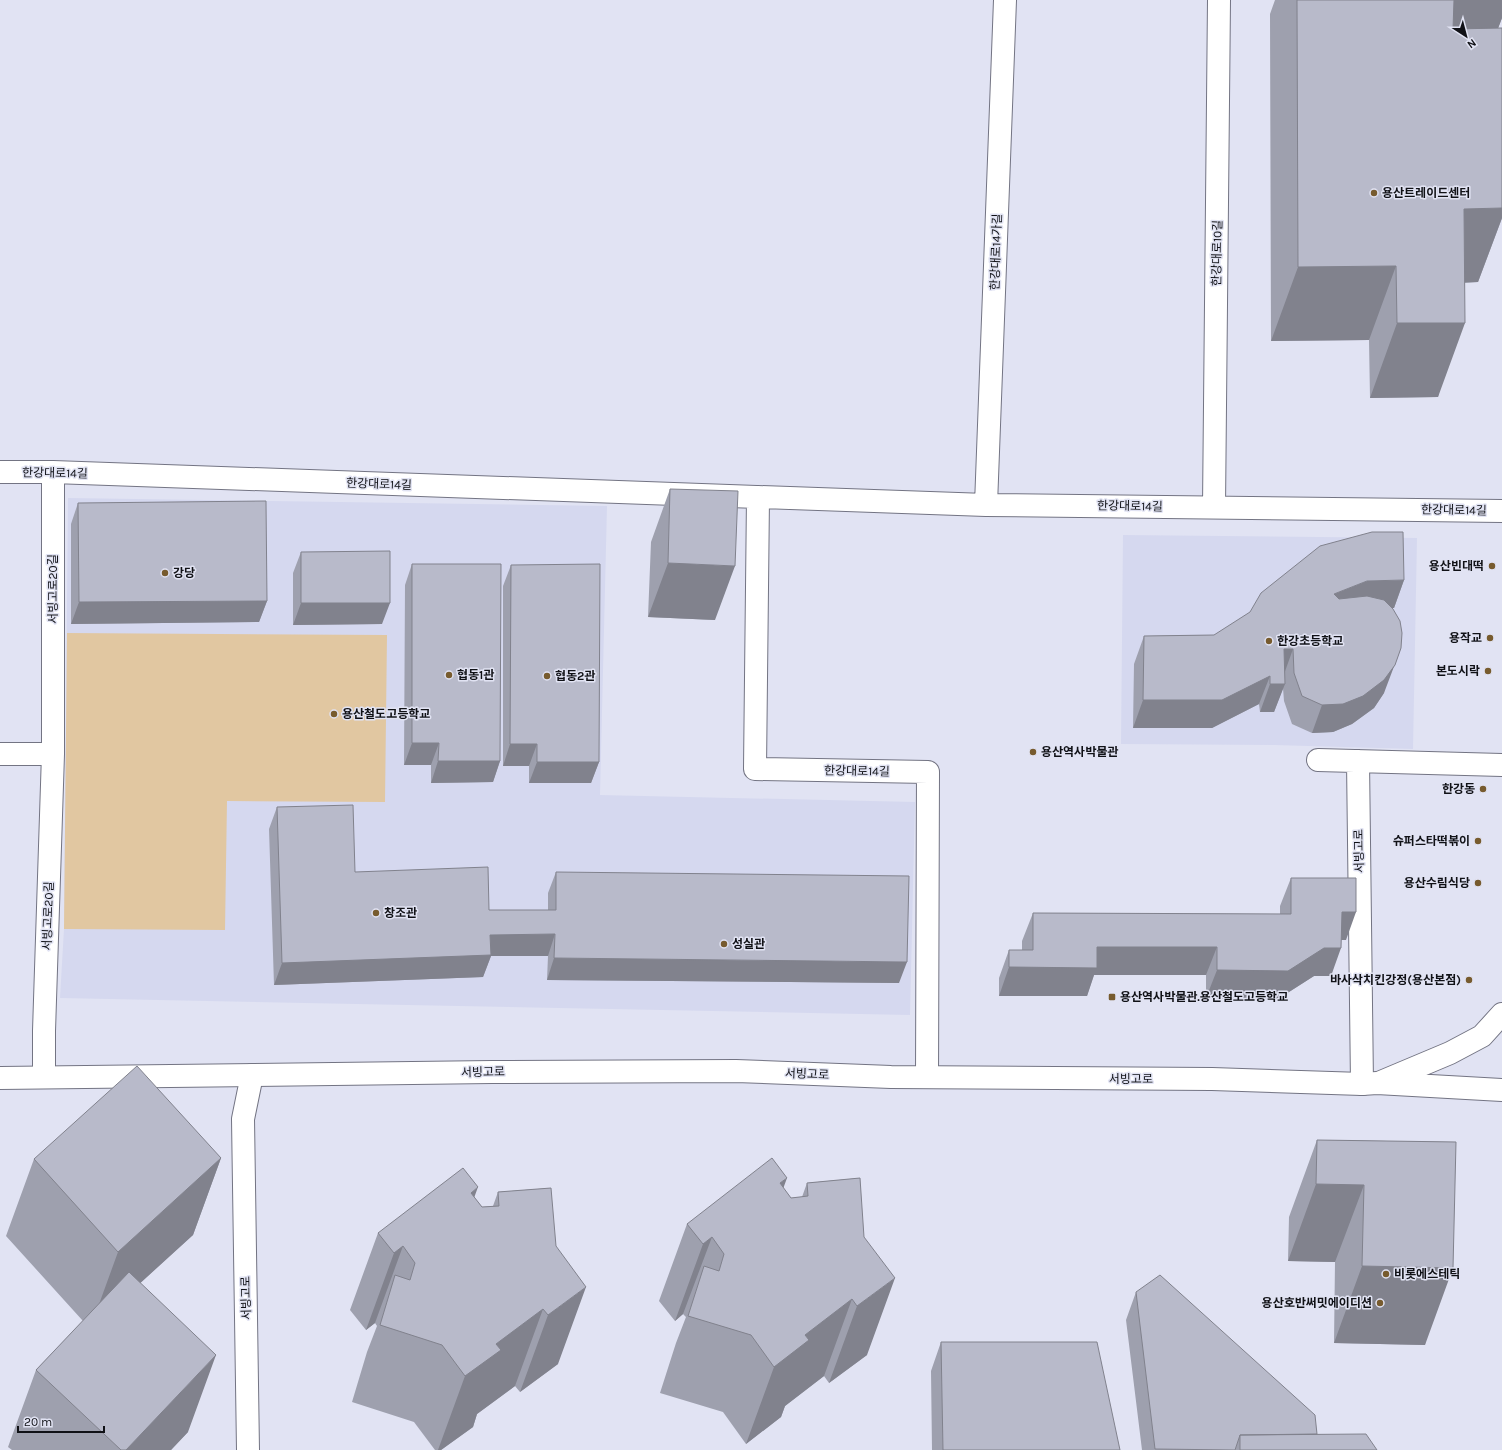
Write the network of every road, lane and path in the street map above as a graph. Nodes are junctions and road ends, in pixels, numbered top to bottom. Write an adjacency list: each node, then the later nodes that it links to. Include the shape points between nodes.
1 (1006, 0): 6 (street, 한강대로14가길)
2 (1219, 0): 7 (street, 한강대로10길)
3 (0, 472): 4 (street, 한강대로14길)
4 (53, 472): 5 (street, 한강대로14길); 10 (street, 서빙고로20길)
5 (758, 497): 6 (street, 한강대로14길); 17 (street, 한강대로14길, via 755,770 928,772)
6 (986, 505): 7 (street, 한강대로14길)
7 (1214, 507): 8 (street, 한강대로14길)
8 (1502, 511)
9 (0, 754): 10 (street)
10 (53, 754): 16 (street, 서빙고로20길)
11 (1318, 760): 12 (street)
12 (1358, 761): 13 (street); 19 (street, 서빙고로)
13 (1502, 766)
14 (1502, 1014): 19 (street, via 1482,1036 1450,1053)
15 (252, 1075): 16 (street, 서빙고로); 17 (street, 서빙고로, via 736,1071); 21 (street, 서빙고로, via 243,1119)
16 (44, 1077): 18 (street, 서빙고로)
17 (928, 1077): 19 (street, 서빙고로, via 1212,1079)
18 (0, 1078)
19 (1370, 1084): 20 (street, 서빙고로)
20 (1502, 1090)
21 (248, 1450)

